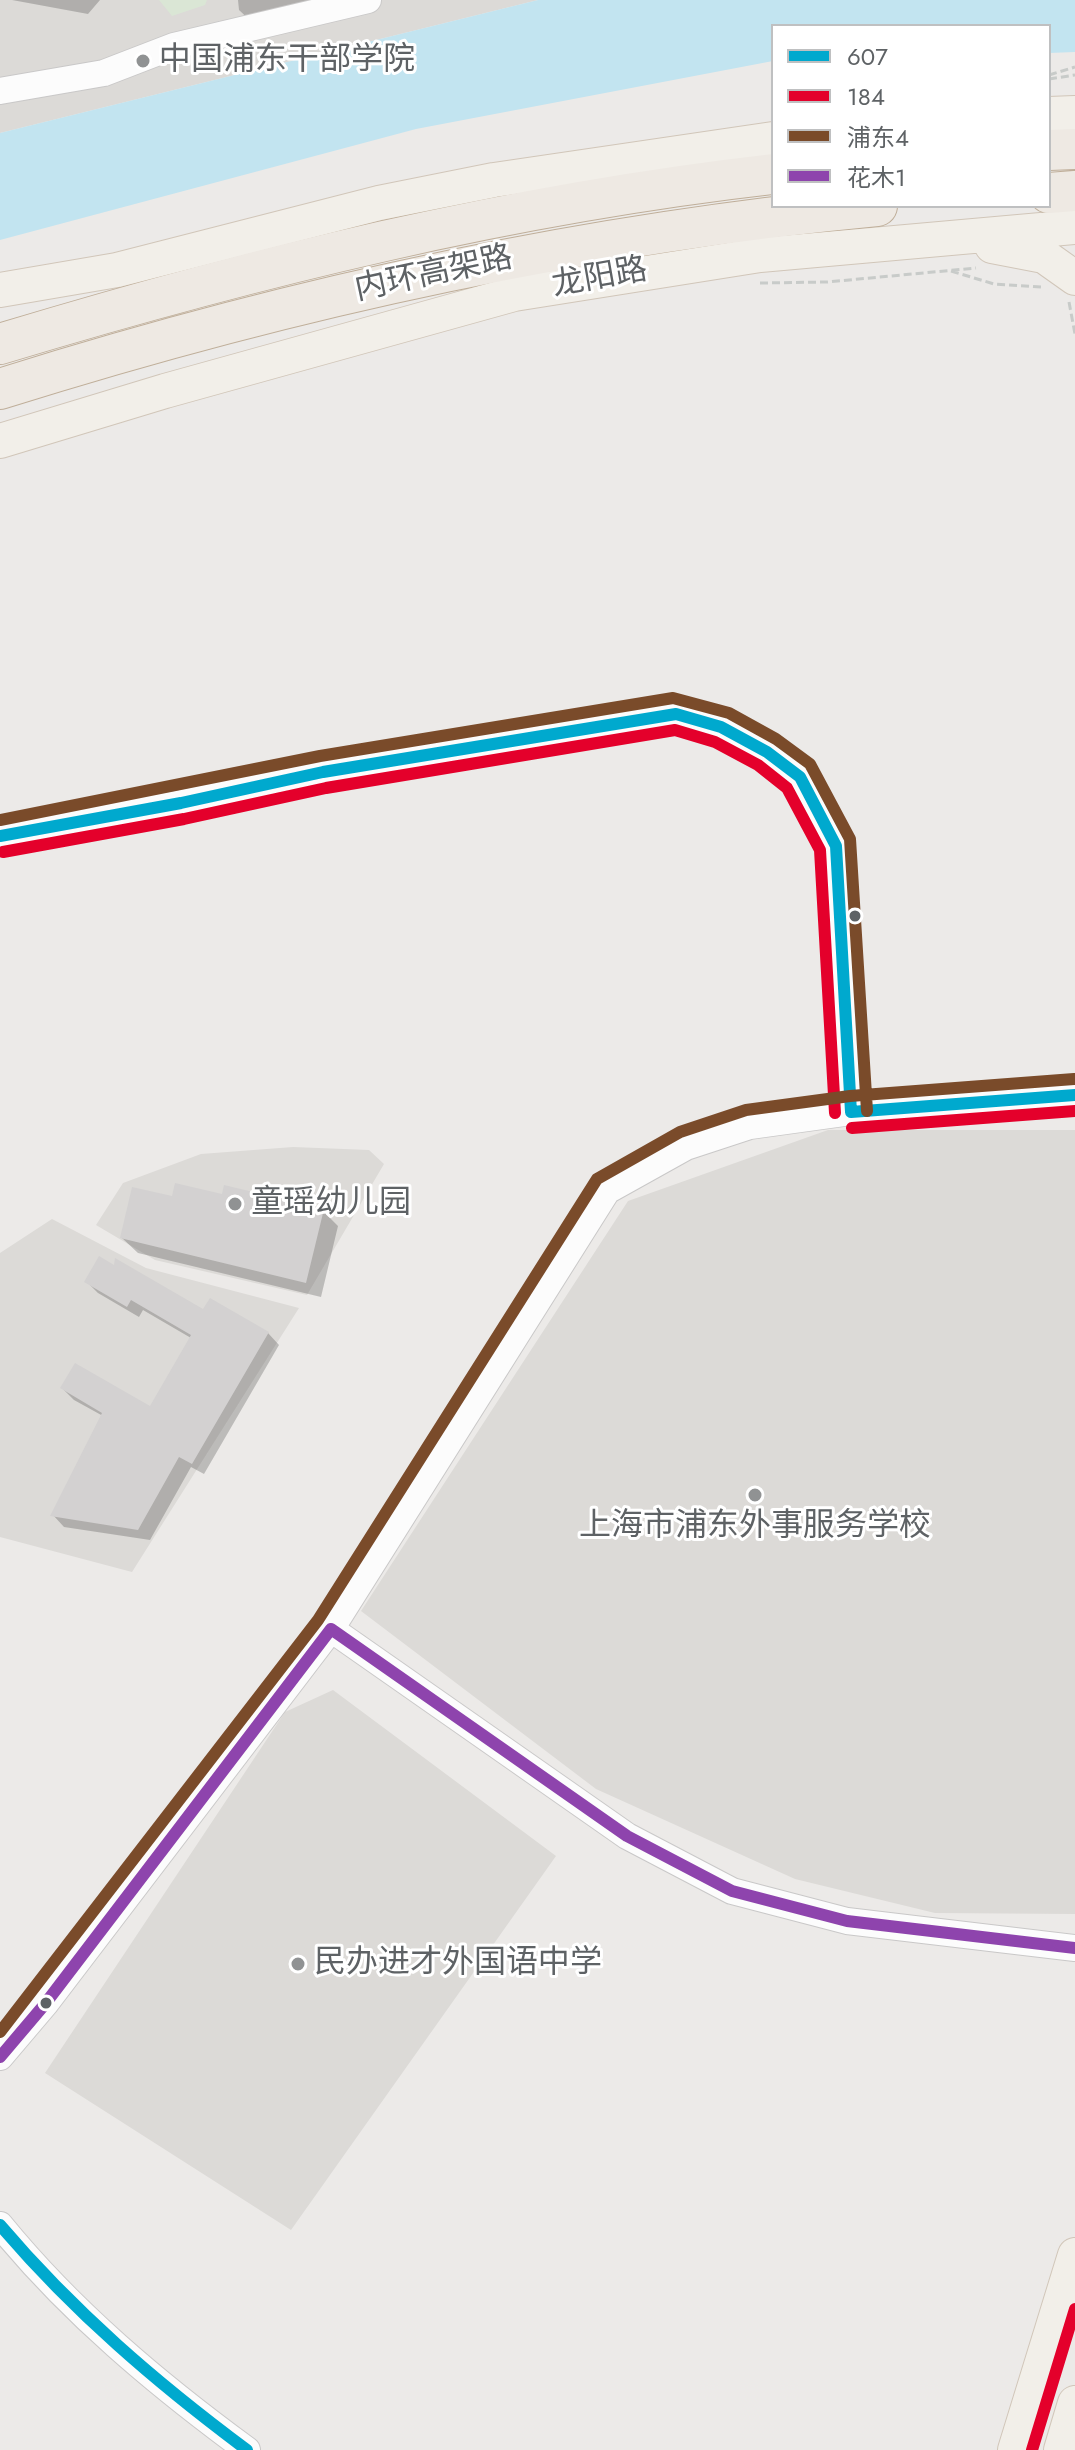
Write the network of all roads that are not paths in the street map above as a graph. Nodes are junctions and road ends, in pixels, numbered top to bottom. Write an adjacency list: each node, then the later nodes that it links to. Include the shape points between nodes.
1 (368, 0): 2 (street, via 174,46 104,73)
2 (0, 91)
3 (1075, 113): 4 (main road)
4 (1051, 114)
5 (771, 139): 16 (main road, via 494,180 379,203 117,270)
6 (1075, 149): 7 (highway)
7 (1051, 150)
8 (771, 174): 17 (highway, 内环高架路, via 500,214 388,238 238,274)
9 (1075, 191): 10 (highway)
10 (1051, 193)
11 (861, 208): 14 (highway, 内环高架路, via 658,234)
12 (1075, 227): 13 (main road, 龙阳路)
13 (811, 249): 15 (main road, via 1021,249 1044,256); 20 (main road, 龙阳路, via 514,294)
14 (394, 282): 18 (highway, 内环高架路, via 235,320); 19 (highway)
15 (1063, 287)
16 (0, 290)
17 (0, 342)
18 (0, 389)
19 (0, 412)
20 (0, 441)
21 (0, 836): 23 (street, via 323,772 676,714 721,727 800,777 836,846)
22 (1075, 1095): 23 (street)
23 (851, 1112): 24 (street, via 750,1126 686,1147 607,1191)
24 (331, 1629): 25 (street, via 627,1836 732,1891 847,1921); 26 (street)
25 (1075, 1948)
26 (0, 2057)
27 (0, 2225): 30 (street, via 76,2309)
28 (1075, 2255): 31 (main road)
29 (1075, 2403): 32 (main road)
30 (247, 2450)
31 (1015, 2450)
32 (1061, 2450)

